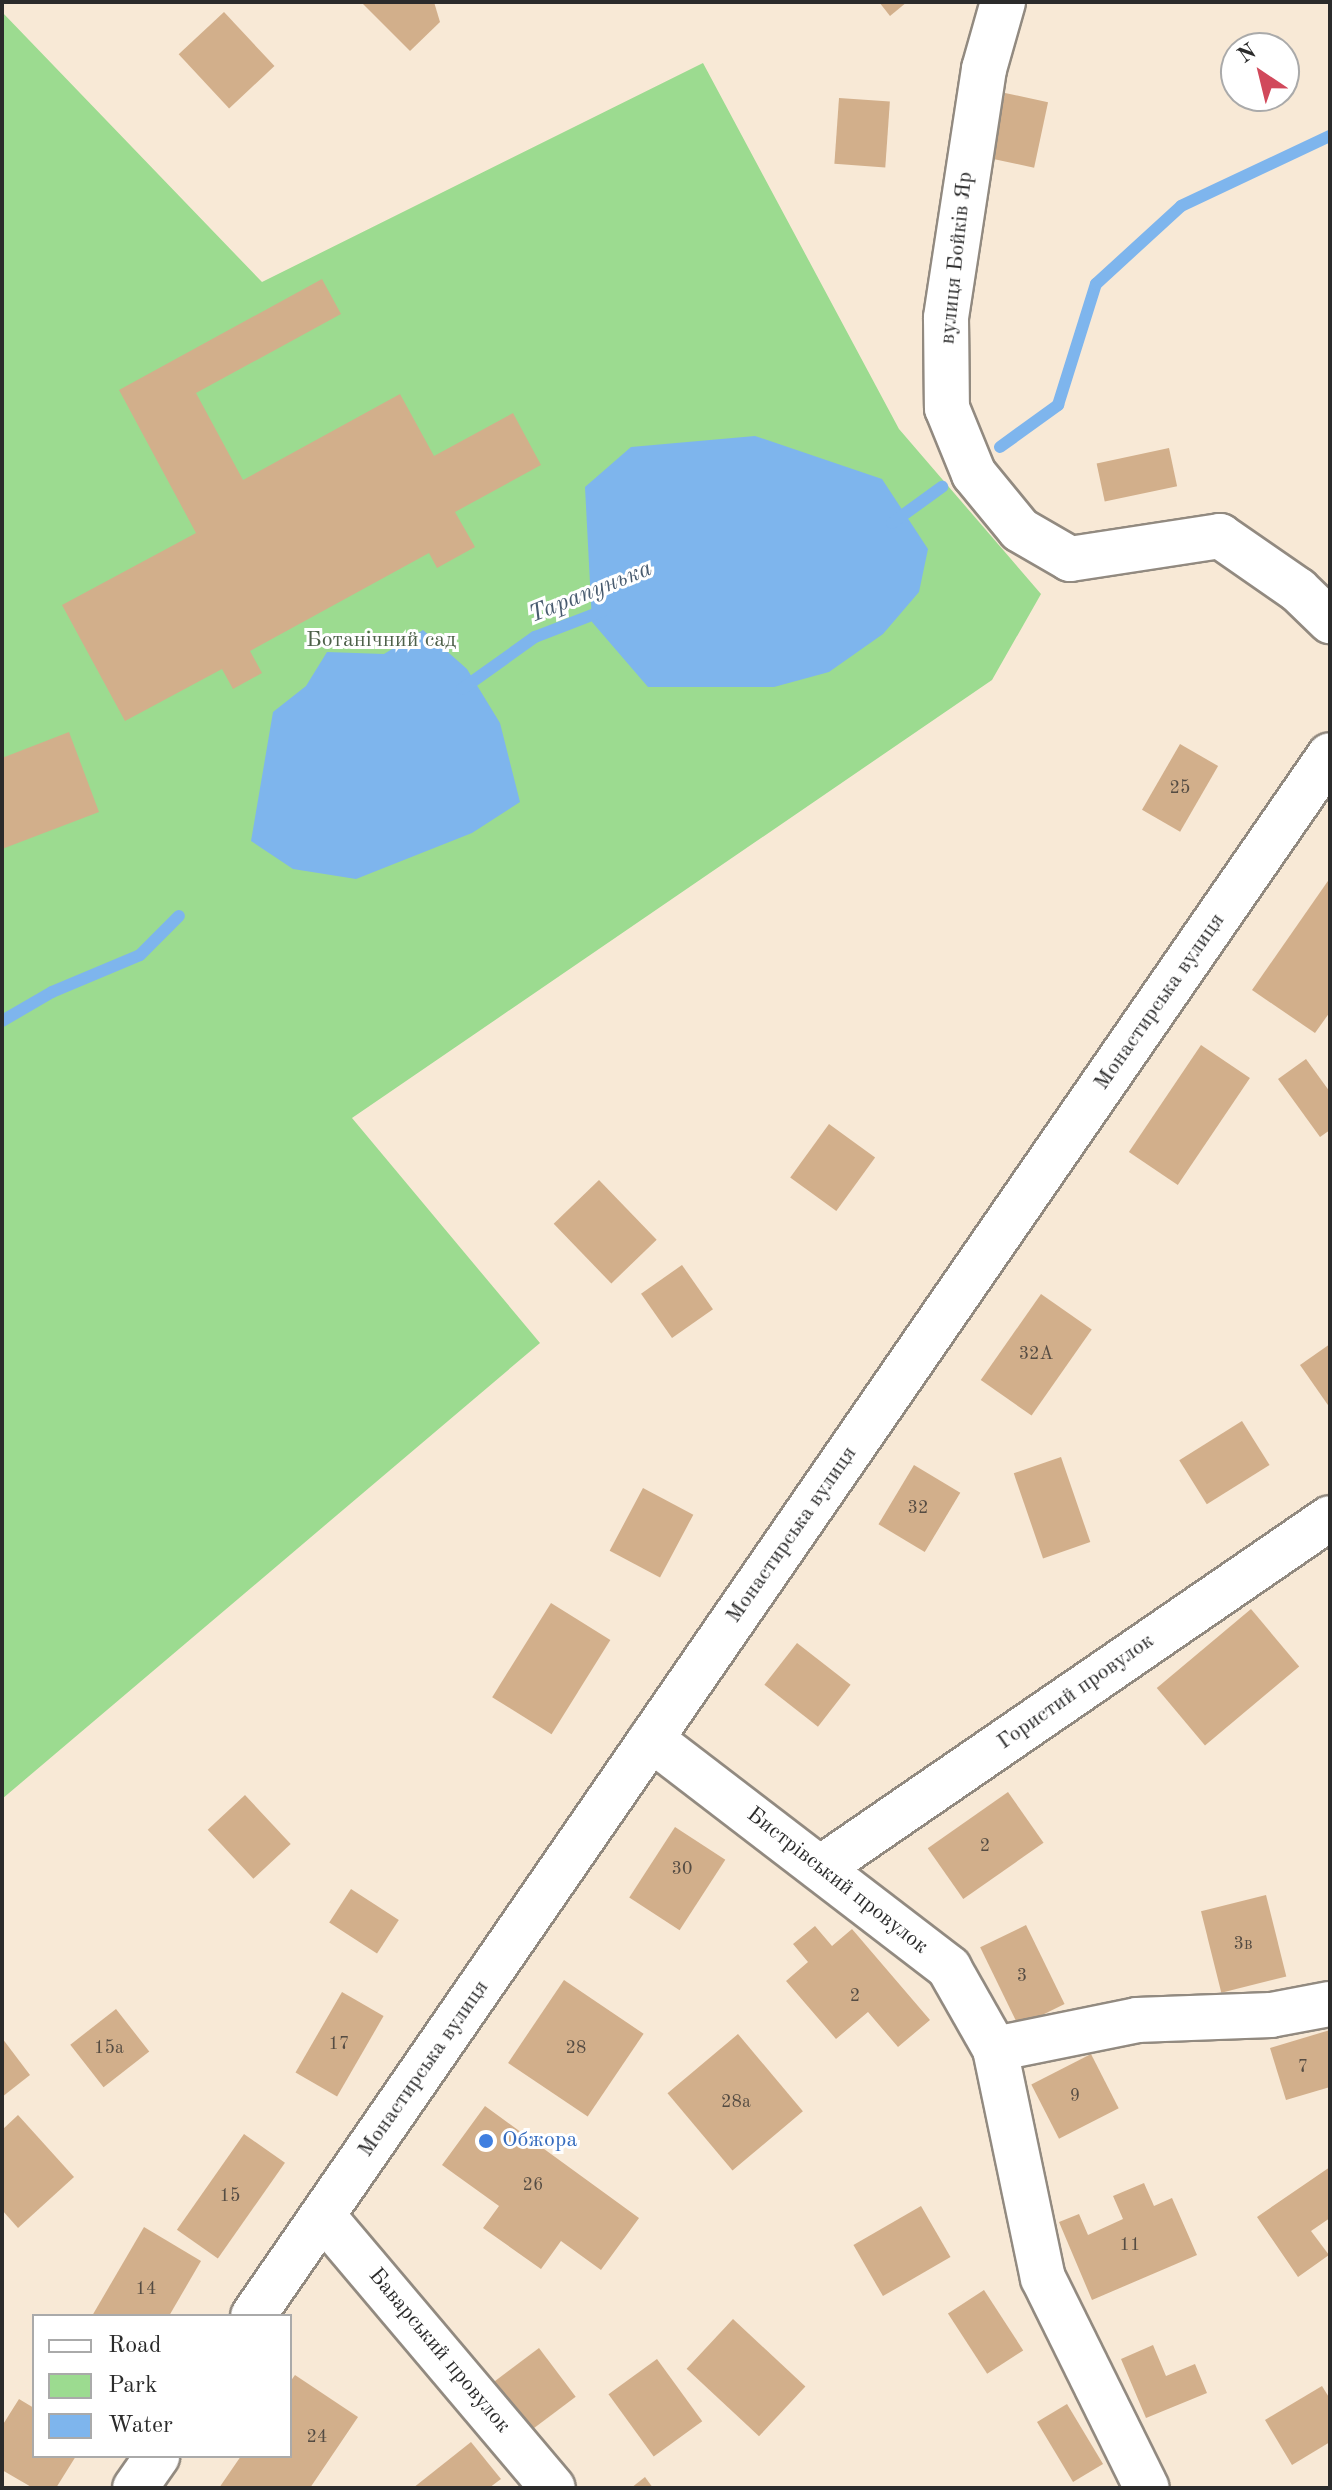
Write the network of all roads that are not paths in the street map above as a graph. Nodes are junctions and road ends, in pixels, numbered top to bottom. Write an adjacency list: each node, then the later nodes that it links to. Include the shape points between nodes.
1 (1003, 2): 2 (street, вулиця Бойків Яр, via 984,69 946,318 947,408 974,474 1020,530 1070,559 1220,536 1298,590)
2 (1330, 621)
3 (1330, 755): 5 (street, Монастирська вулиця)
4 (1330, 1518): 6 (street, Гористий провулок)
5 (651, 1739): 6 (street, Бистрівський провулок); 9 (street, Монастирська вулиця)
6 (822, 1867): 8 (street, Бистрівський провулок, via 949,1968)
7 (1330, 2004): 8 (street, via 1271,2015 1137,2020)
8 (995, 2049): 14 (street, Бистрівський провулок, via 1043,2278)
9 (323, 2216): 10 (street, Монастирська вулиця); 13 (street, Баварський провулок)
10 (254, 2314)
11 (156, 2458): 12 (street)
12 (135, 2488)
13 (553, 2488)
14 (1147, 2488)

